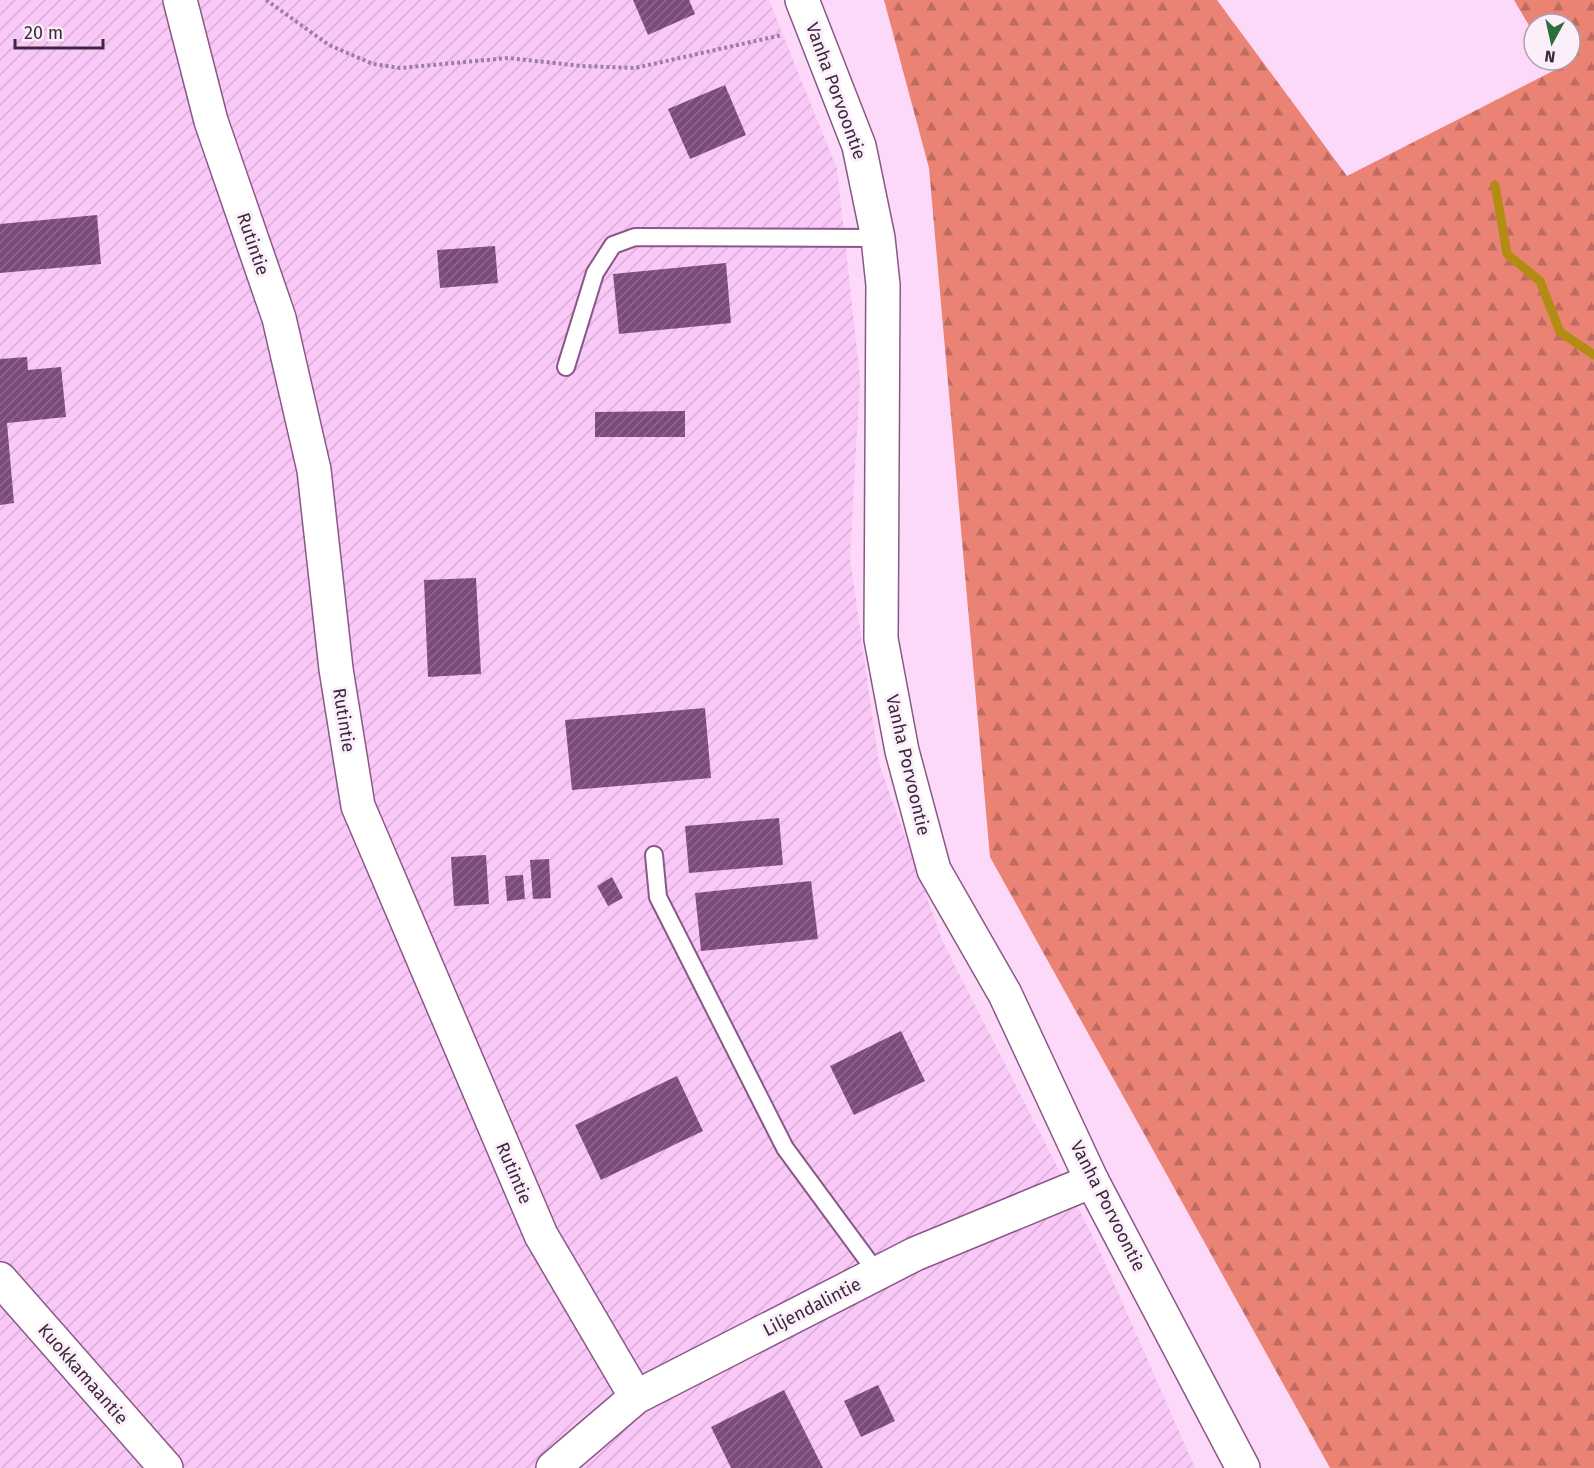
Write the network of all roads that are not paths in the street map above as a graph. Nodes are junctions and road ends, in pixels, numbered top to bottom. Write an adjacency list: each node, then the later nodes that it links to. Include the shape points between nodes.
1 (180, 0): 9 (street, Rutintie, via 211,121 279,318 314,470 336,669 358,806 541,1235)
2 (808, 14): 3 (street, Vanha Porvoontie, via 859,146)
3 (878, 238): 4 (lane, via 635,237 613,245 595,273); 6 (street, Vanha Porvoontie, via 883,285 880,639 902,751 934,870 1005,994)
4 (566, 367)
5 (654, 855): 7 (lane, via 658,897 785,1148)
6 (1092, 1181): 7 (street, Liljendalintie); 12 (street, Vanha Porvoontie)
7 (878, 1273): 9 (street, Liljendalintie)
8 (0, 1279): 10 (street, Kuokkamaantie)
9 (636, 1397): 11 (street, Liljendalintie)
10 (166, 1468)
11 (553, 1468)
12 (1244, 1468)

